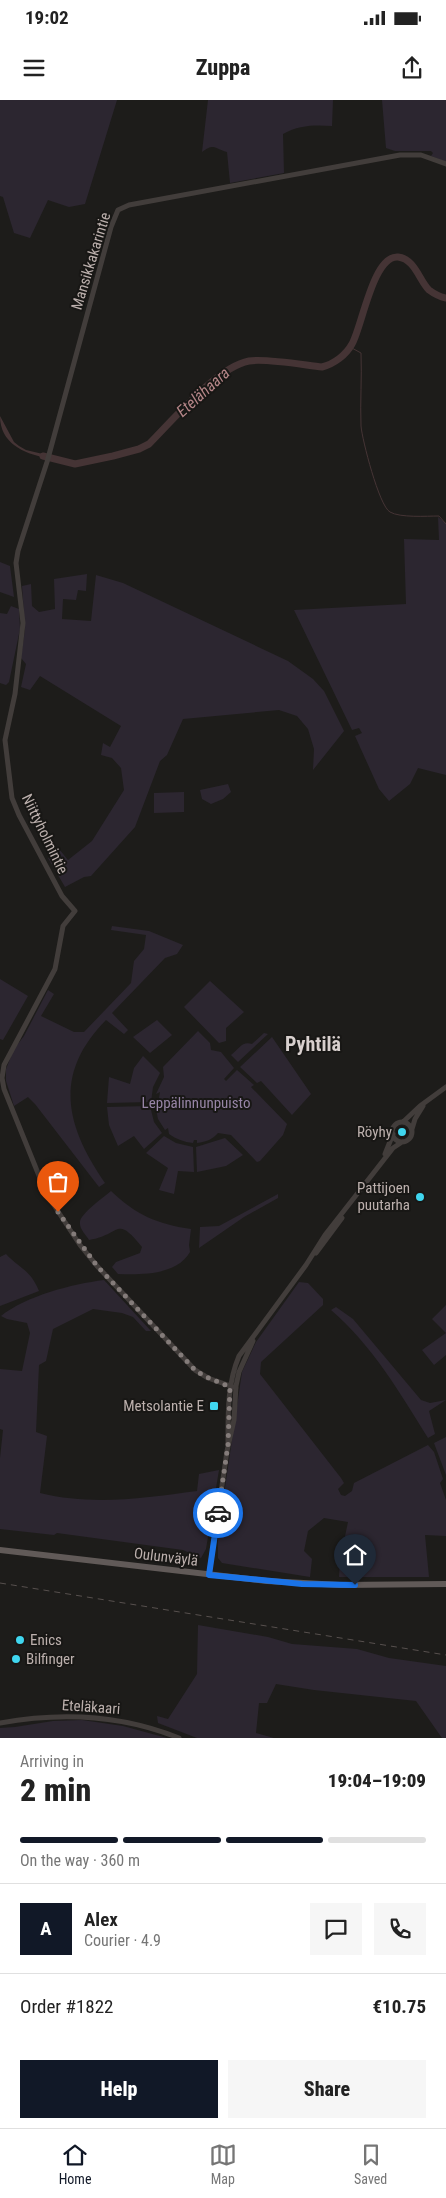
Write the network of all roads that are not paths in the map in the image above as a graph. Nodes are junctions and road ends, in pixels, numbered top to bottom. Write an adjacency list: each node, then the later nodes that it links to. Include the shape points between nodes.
1 (446, 164): 2 (street, Mansikkakarintie, via 420,155 400,155 129,204 118,210 47,462 18,551)
2 (18, 584): 3 (street, Niittyholmintie, via 23,623 15,694)
3 (2, 739): 11 (street, Niittyholmintie, via 12,798 19,815 62,896 75,911 63,926 51,978 5,1062 2,1073 4,1089 46,1193 80,1245 195,1370 213,1380)
4 (446, 1087): 5 (street)
5 (426, 1102): 6 (street); 7 (street)
6 (404, 1122): 7 (street); 8 (street, via 395,1125)
7 (412, 1129): 9 (street, via 410,1138)
8 (393, 1134): 9 (street); 10 (street)
9 (402, 1142): 10 (street)
10 (381, 1164): 11 (street, via 239,1356)
11 (233, 1385): 15 (street, via 234,1420)
12 (0, 1546): 14 (main road, Oulunväylä)
13 (0, 1550): 14 (main road, Oulunväylä)
14 (33, 1552): 15 (main road, Oulunväylä)
15 (209, 1575): 16 (main road, Oulunväylä, via 340,1585)
16 (446, 1584)
17 (0, 1723): 18 (street, Eteläkaari, via 81,1716 127,1723)
18 (179, 1738)

